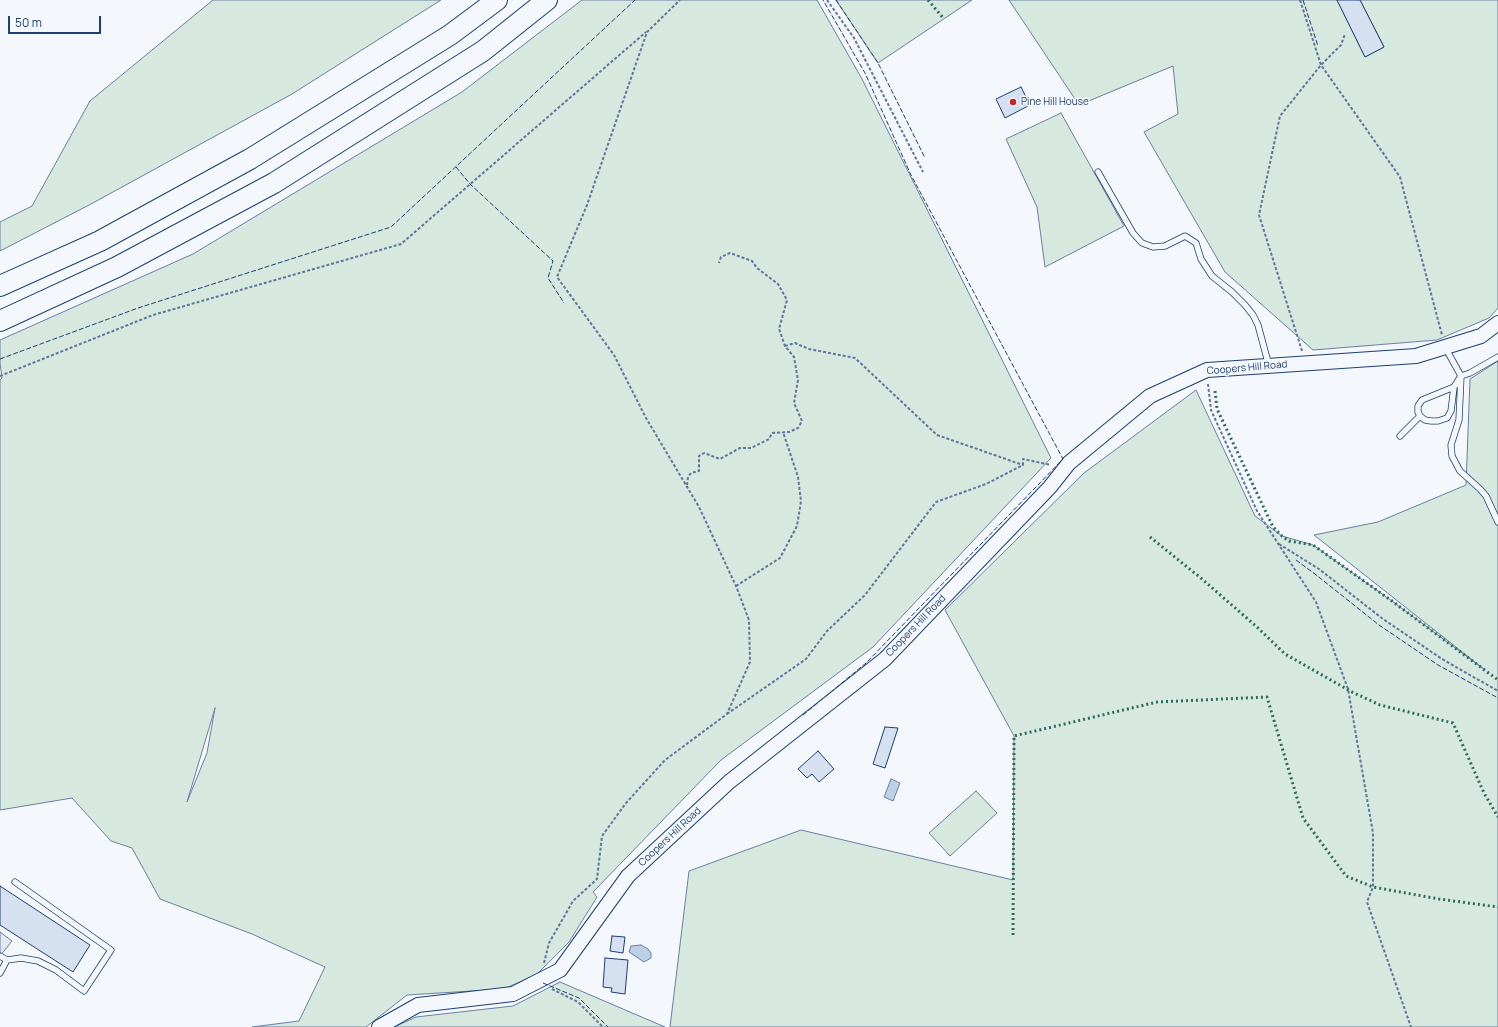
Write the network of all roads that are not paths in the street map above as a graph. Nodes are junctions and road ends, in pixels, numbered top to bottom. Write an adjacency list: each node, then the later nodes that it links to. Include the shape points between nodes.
1 (497, 0): 4 (highway, via 450,35 250,159 100,241)
2 (547, 0): 5 (highway, via 483,51 274,183 117,267)
3 (1098, 172): 9 (lane, via 1133,233 1142,243 1159,247 1185,236 1196,243 1201,259 1212,276 1232,292 1253,315)
4 (0, 286)
5 (0, 321)
6 (1498, 323): 7 (street, Coopers Hill Road, via 1481,336)
7 (1445, 347): 9 (street, Coopers Hill Road, via 1416,356); 10 (lane)
8 (1498, 356): 10 (lane)
9 (1269, 366): 19 (street, Coopers Hill Road, via 1207,370 1150,396 1069,463 1050,487 885,659 729,782 628,876 560,970 513,994 418,1005)
10 (1461, 376): 11 (lane); 14 (lane, via 1459,420 1451,445 1452,456 1460,471 1486,496)
11 (1454, 387): 12 (lane, via 1422,400 1418,406); 12 (lane, via 1448,418 1431,421)
12 (1420, 416): 13 (lane)
13 (1400, 436)
14 (1498, 522)
15 (15, 882): 17 (lane, via 111,950 84,991 56,970 38,961 21,958)
16 (0, 956): 17 (lane)
17 (7, 960): 18 (lane)
18 (0, 973)
19 (379, 1027)

